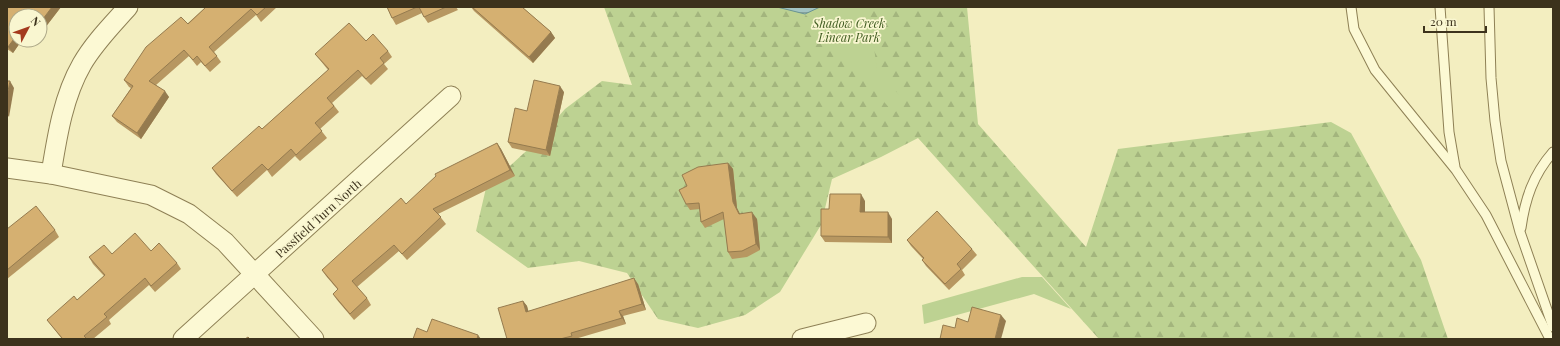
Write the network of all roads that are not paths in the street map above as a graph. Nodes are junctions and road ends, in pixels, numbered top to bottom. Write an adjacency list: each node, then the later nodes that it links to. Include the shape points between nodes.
1 (128, 7): 9 (street, via 103,34 82,65 64,108)
2 (1351, 7): 8 (lane, via 1354,29 1375,70)
3 (1440, 7): 8 (lane, via 1449,132)
4 (1489, 7): 10 (lane, via 1494,121 1501,161)
5 (451, 96): 11 (street, Passfield Turn North)
6 (1553, 152): 10 (lane, via 1531,184 1524,204)
7 (7, 168): 9 (street)
8 (1456, 170): 17 (lane, via 1486,215)
9 (51, 174): 11 (street, via 151,195 189,214 225,242)
10 (1520, 232): 13 (lane)
11 (256, 274): 14 (street, Passfield Turn North); 15 (street)
12 (866, 323): 16 (street)
13 (1553, 327)
14 (183, 339)
15 (314, 339)
16 (802, 339)
17 (1550, 339)

